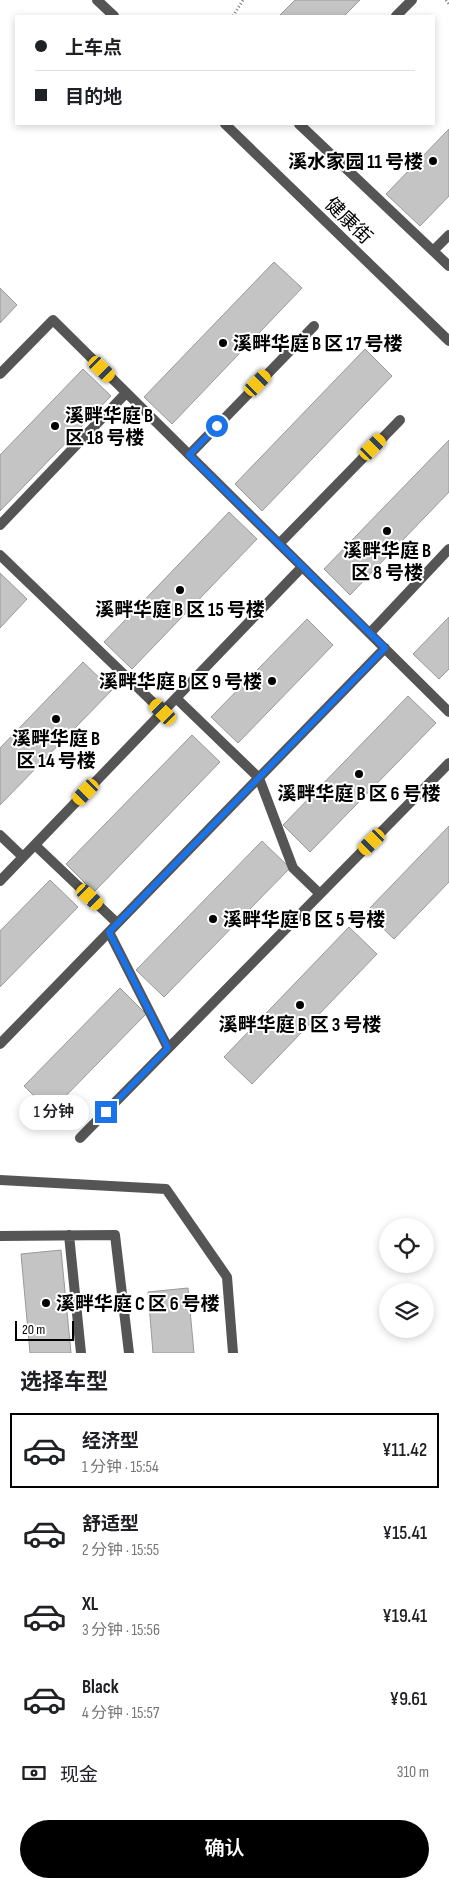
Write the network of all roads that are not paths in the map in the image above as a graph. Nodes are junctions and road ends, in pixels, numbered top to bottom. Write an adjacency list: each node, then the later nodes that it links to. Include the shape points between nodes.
1 (97, 0): 3 (street)
2 (412, 0): 4 (street)
3 (113, 15)
4 (397, 15)
5 (226, 125): 11 (street, 健康街)
6 (300, 125): 8 (street)
7 (449, 235): 8 (street)
8 (433, 251): 9 (street)
9 (449, 266)
10 (314, 326): 15 (street)
11 (449, 341)
12 (0, 374): 13 (street, via 53,320)
13 (126, 393): 15 (street); 16 (street)
14 (400, 420): 17 (street)
15 (189, 455): 17 (street)
16 (0, 525)
17 (279, 544): 20 (street)
18 (449, 549): 21 (street)
19 (0, 555): 24 (street)
20 (302, 567): 21 (street); 23 (street)
21 (370, 633): 22 (street)
22 (385, 648): 25 (street); 27 (street)
23 (176, 698): 24 (street); 27 (street)
24 (163, 712): 29 (street)
25 (449, 712)
26 (449, 763): 32 (street)
27 (259, 778): 32 (street, via 294,868); 33 (street)
28 (0, 835): 30 (street)
29 (35, 845): 30 (street); 33 (street)
30 (23, 857): 31 (street)
31 (0, 881)
32 (320, 894): 36 (street)
33 (118, 923): 34 (street)
34 (109, 932): 35 (street); 36 (street)
35 (0, 1044)
36 (168, 1048): 37 (street)
37 (80, 1138)
38 (0, 1180): 43 (street, via 166,1189 227,1277)
39 (0, 1236): 40 (street)
40 (69, 1236): 41 (street); 42 (street, via 115,1235)
41 (81, 1353)
42 (129, 1353)
43 (233, 1353)

